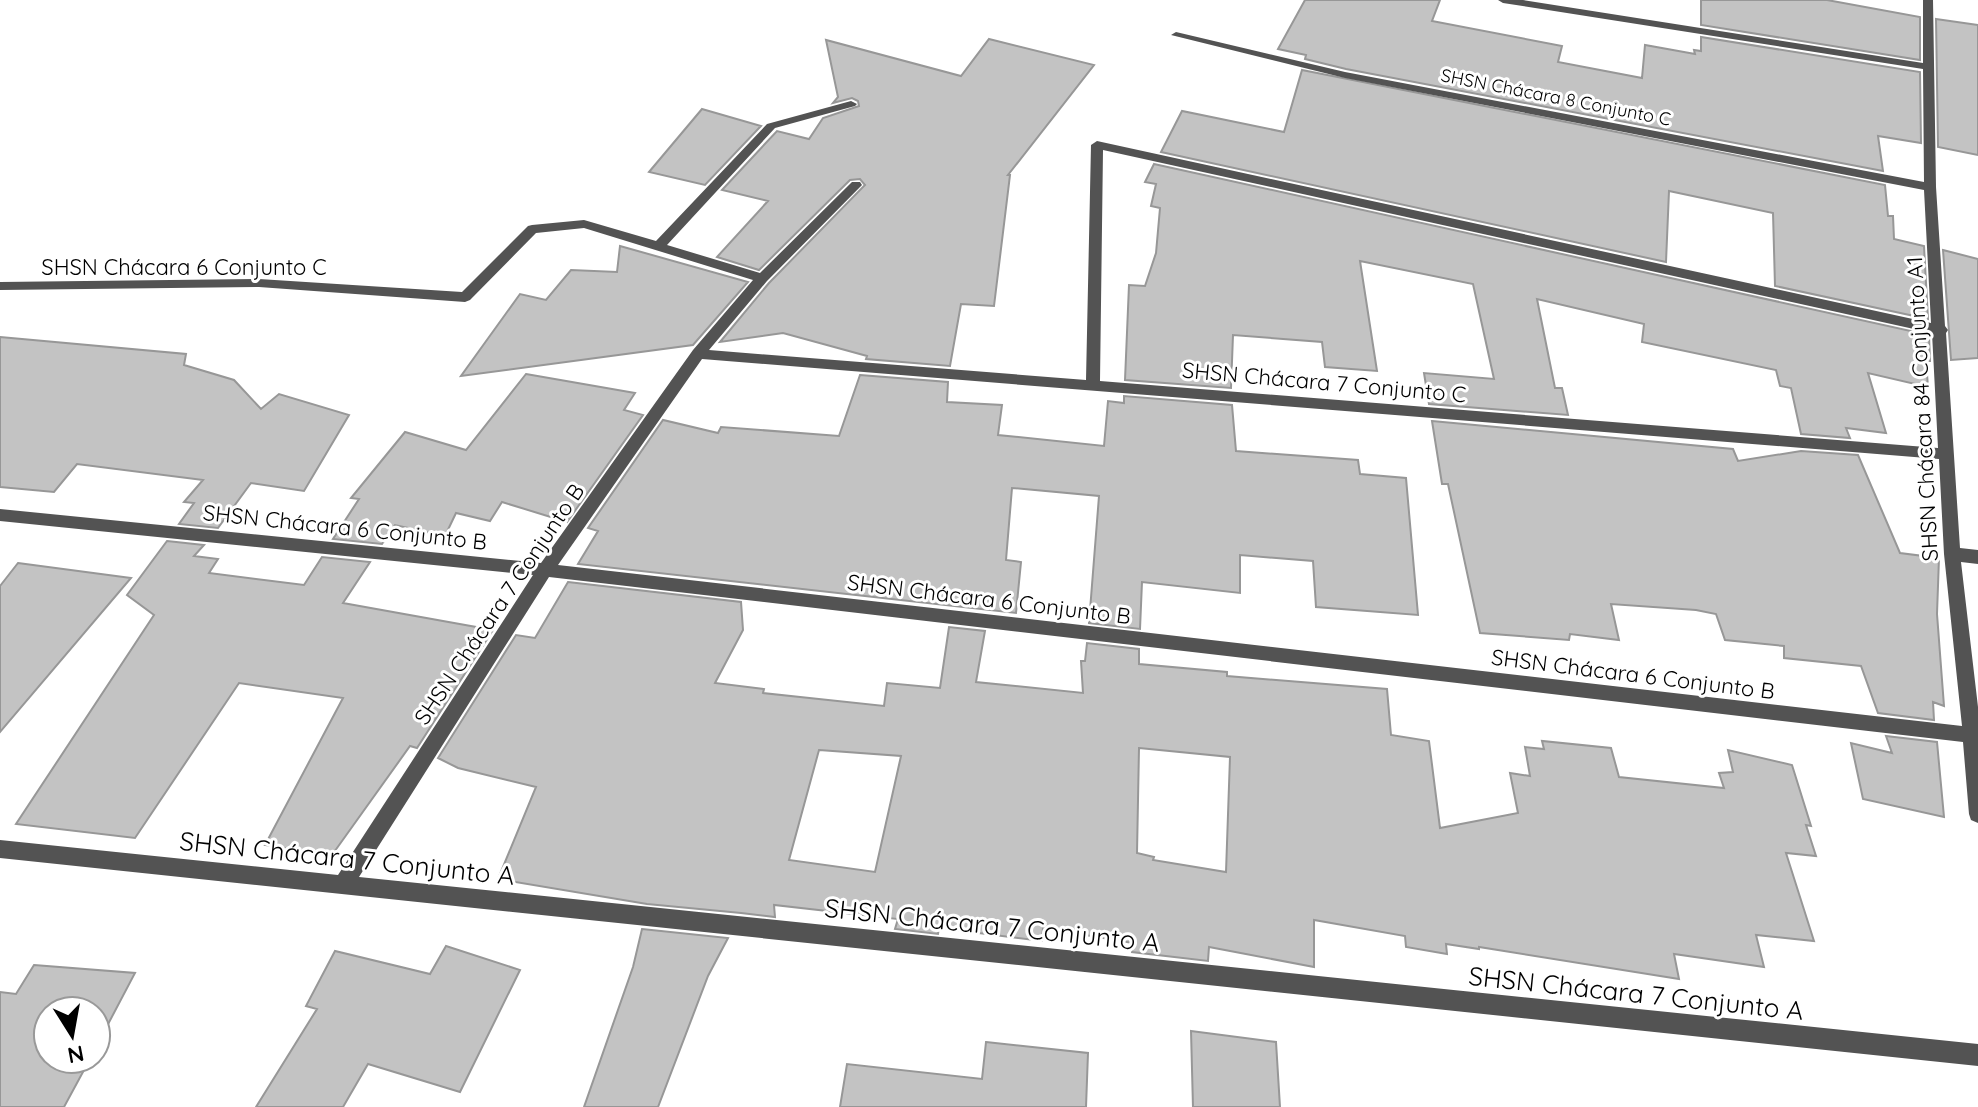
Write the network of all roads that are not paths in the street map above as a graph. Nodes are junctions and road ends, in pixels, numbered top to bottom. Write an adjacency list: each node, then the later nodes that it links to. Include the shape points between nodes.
1 (1503, 0): 4 (street)
2 (1928, 0): 4 (street, SHSN Chácara 84 Conjunto A1)
3 (1176, 35): 7 (street, SHSN Chácara 8 Conjunto C, via 1345,75)
4 (1930, 67): 7 (street, SHSN Chácara 84 Conjunto A1)
5 (851, 104): 8 (street, via 771,126)
6 (856, 185): 9 (street, SHSN Chácara 7 Conjunto B)
7 (1930, 187): 11 (street, SHSN Chácara 84 Conjunto A1)
8 (658, 247): 9 (street, SHSN Chácara 6 Conjunto C); 10 (street, SHSN Chácara 6 Conjunto C, via 584,224 532,229 465,297 259,283)
9 (762, 278): 12 (street, SHSN Chácara 7 Conjunto B)
10 (0, 286)
11 (1941, 330): 13 (street, via 1097,145); 14 (street, SHSN Chácara 84 Conjunto A1)
12 (698, 354): 13 (street, SHSN Chácara 7 Conjunto C); 18 (street, SHSN Chácara 7 Conjunto B)
13 (1093, 386): 14 (street, SHSN Chácara 7 Conjunto C)
14 (1946, 454): 16 (street, SHSN Chácara 84 Conjunto A1)
15 (0, 515): 18 (street, SHSN Chácara 6 Conjunto B)
16 (1952, 554): 17 (street); 19 (street, SHSN Chácara 84 Conjunto A1)
17 (1978, 557)
18 (545, 570): 20 (street, SHSN Chácara 6 Conjunto B); 23 (street, SHSN Chácara 7 Conjunto B)
19 (1973, 693): 20 (street, SHSN Chácara 84 Conjunto A1)
20 (1972, 735): 21 (street, SHSN Chácara 84 Conjunto A1)
21 (1978, 814)
22 (0, 849): 23 (street, SHSN Chácara 7 Conjunto A)
23 (344, 883): 24 (street, SHSN Chácara 7 Conjunto A)
24 (1978, 1055)

